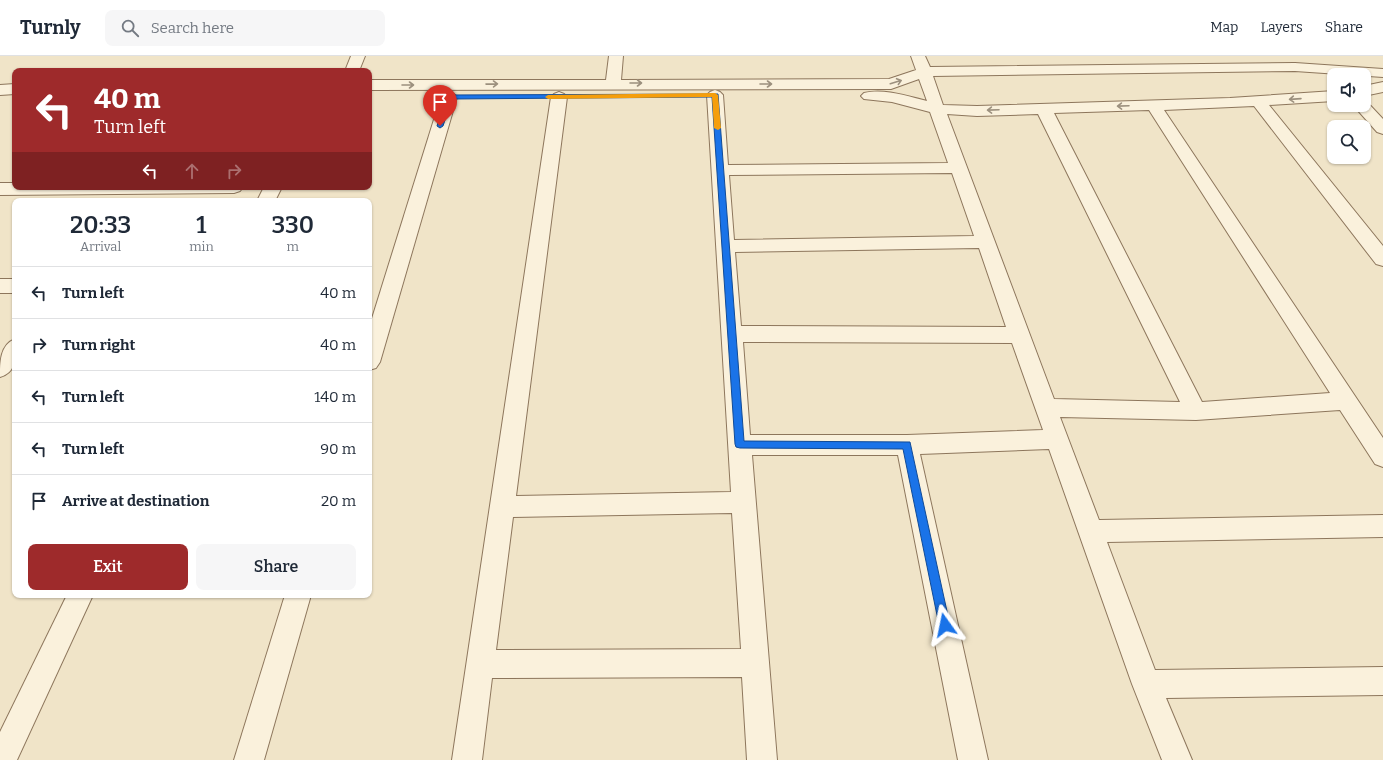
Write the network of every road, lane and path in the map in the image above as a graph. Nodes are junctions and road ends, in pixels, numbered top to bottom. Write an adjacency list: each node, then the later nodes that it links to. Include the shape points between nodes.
1 (358, 56): 8 (street)
2 (616, 56): 16 (street)
3 (1021, 56): 12 (street)
4 (1126, 56): 11 (street)
5 (1223, 56): 9 (street)
6 (1316, 56): 10 (street)
7 (921, 64): 12 (street); 16 (street, one-way to 7, via 891,84); 31 (street)
8 (353, 68)
9 (1233, 68): 11 (street); 13 (street, via 1295,67)
10 (1327, 68)
11 (1135, 70): 12 (street)
12 (1028, 71)
13 (1327, 72)
14 (1371, 74): 15 (street)
15 (1383, 74)
16 (613, 83): 17 (street, one-way to 16)
17 (372, 85)
18 (1383, 87): 21 (street)
19 (0, 90): 20 (street)
20 (12, 90)
21 (1371, 90)
22 (715, 95): 25 (street); 31 (street, via 893,97); 36 (street)
23 (1327, 96): 27 (street, one-way to 27)
24 (449, 97): 25 (street); 26 (street); 50 (street)
25 (559, 97): 60 (street)
26 (372, 99)
27 (1258, 101): 30 (street); 44 (street)
28 (0, 103): 29 (street)
29 (12, 103)
30 (1153, 105): 32 (street, one-way to 32); 52 (street)
31 (937, 109): 32 (street, one-way to 31); 35 (street)
32 (1044, 109): 54 (street)
33 (1367, 112): 34 (street)
34 (1383, 129)
35 (958, 168): 36 (street); 42 (street)
36 (721, 170): 43 (street)
37 (0, 189): 38 (street)
38 (12, 190)
39 (23, 190): 41 (street)
40 (183, 190): 41 (street)
41 (116, 194)
42 (986, 242): 43 (street); 48 (street)
43 (726, 246): 47 (street)
44 (1383, 259)
45 (0, 286): 46 (street)
46 (12, 286)
47 (732, 334): 48 (street); 56 (street)
48 (1019, 335): 53 (street)
49 (12, 351): 51 (street)
50 (372, 352)
51 (0, 369)
52 (1346, 401): 54 (street); 58 (street)
53 (1045, 408): 54 (street); 55 (street)
54 (1196, 411)
55 (1057, 439): 57 (street); 62 (street)
56 (740, 444): 57 (street); 59 (street)
57 (907, 445): 73 (street)
58 (1383, 457)
59 (744, 502): 60 (street); 65 (street)
60 (502, 507): 66 (street)
61 (1383, 526): 62 (street)
62 (1090, 531): 68 (street)
63 (79, 598): 69 (street)
64 (297, 598): 70 (street)
65 (755, 663): 66 (street); 72 (street)
66 (480, 664): 71 (street)
67 (1383, 681): 68 (street)
68 (1146, 684): 74 (street)
69 (2, 760)
70 (249, 760)
71 (468, 760)
72 (762, 760)
73 (973, 760)
74 (1177, 760)

